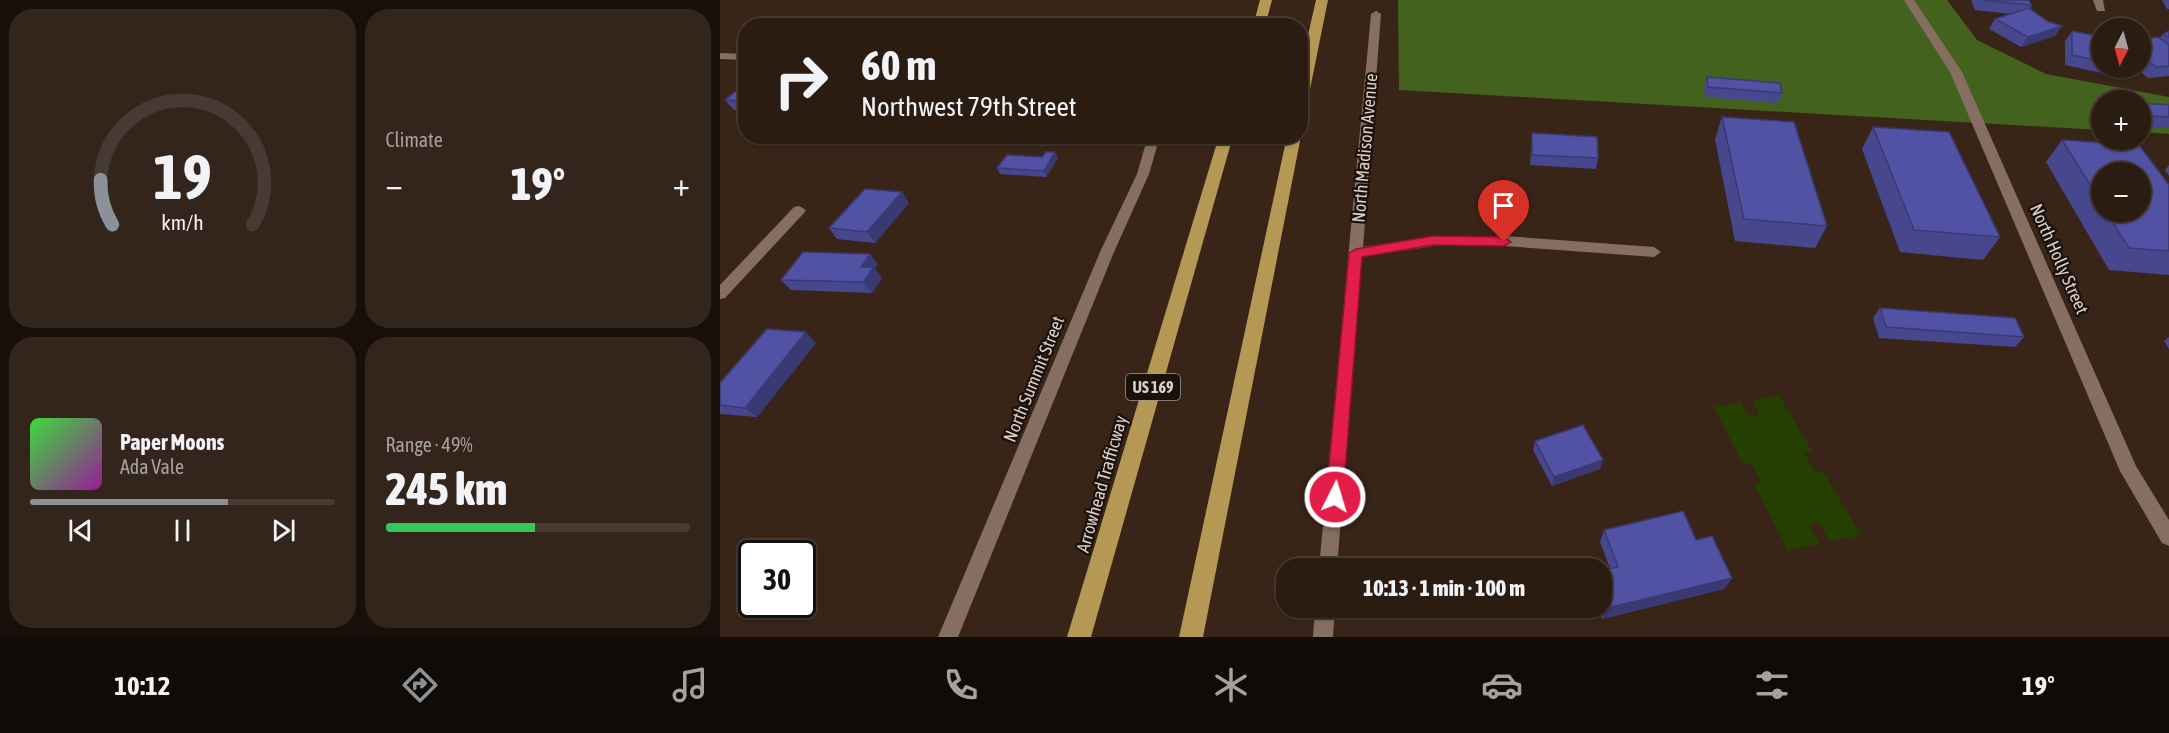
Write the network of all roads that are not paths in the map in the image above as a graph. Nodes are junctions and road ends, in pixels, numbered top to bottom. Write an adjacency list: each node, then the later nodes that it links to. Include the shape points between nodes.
1 (1266, 0): 5 (highway)
2 (1322, 0): 8 (highway)
3 (1910, 0): 16 (street, North Holly Street, via 1956,72 2129,471)
4 (1376, 14): 14 (street, North Madison Avenue)
5 (1261, 18)
6 (720, 56): 7 (street)
7 (738, 57)
8 (1308, 66)
9 (1152, 144): 19 (street, North Summit Street, via 1143,174)
10 (1224, 144): 20 (highway, Arrowhead Trafficway / US 169)
11 (1292, 144): 21 (highway)
12 (799, 210): 15 (street)
13 (1654, 252): 14 (street, via 1433,241)
14 (1356, 253): 17 (street, North Madison Avenue)
15 (720, 294)
16 (2169, 537)
17 (1329, 558)
18 (1324, 618): 22 (street)
19 (948, 637)
20 (1079, 637)
21 (1191, 637)
22 (1323, 637)

